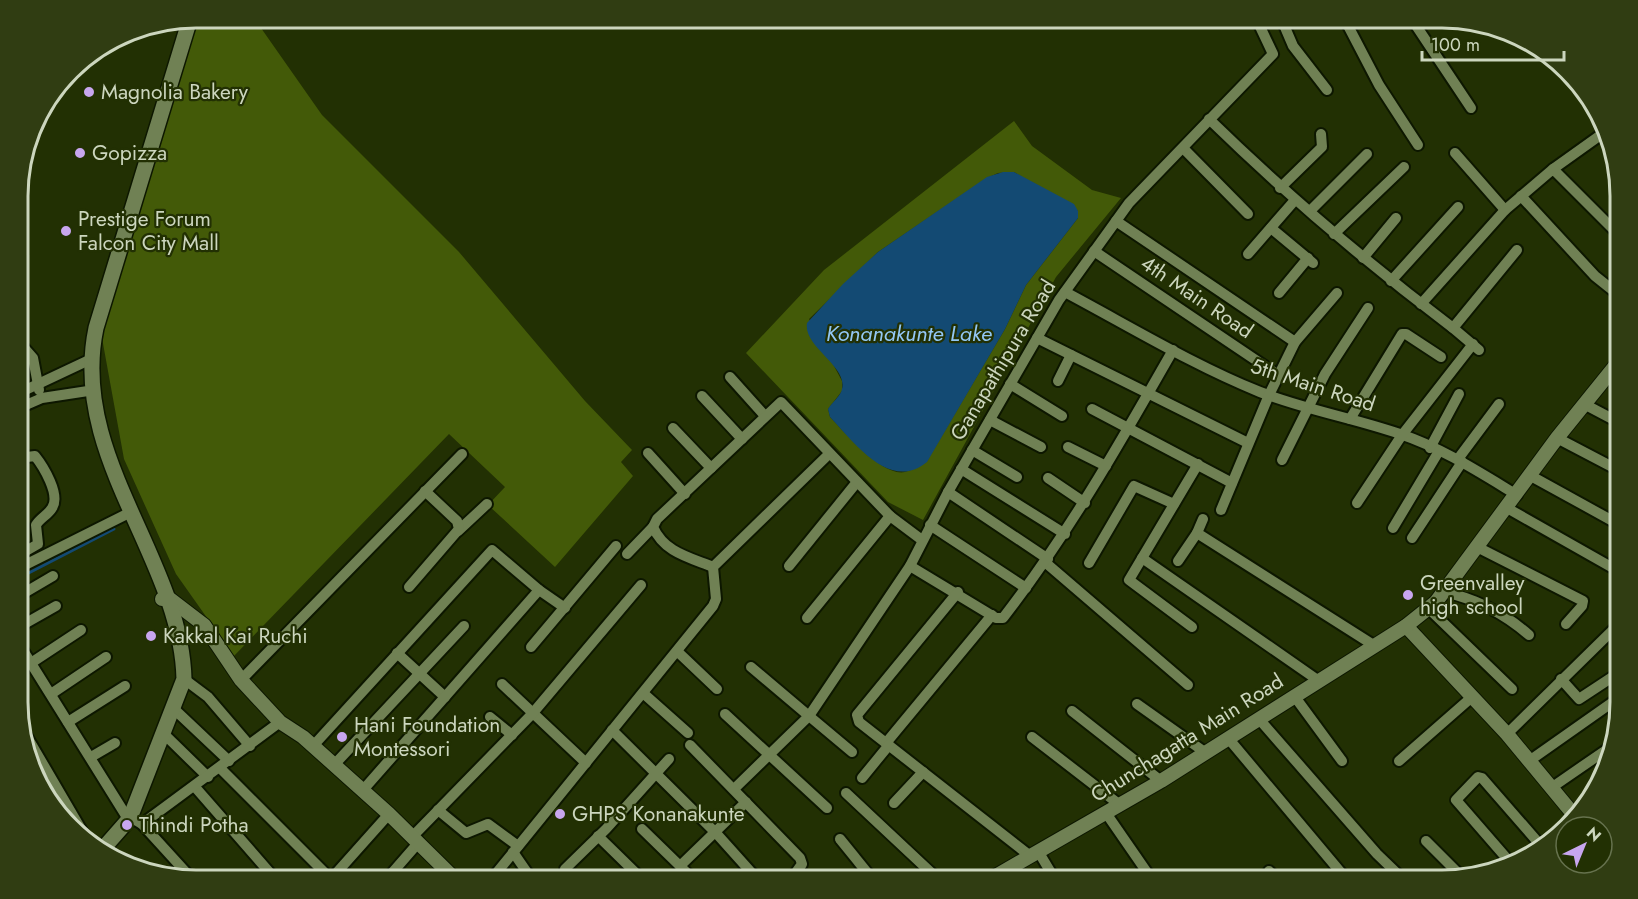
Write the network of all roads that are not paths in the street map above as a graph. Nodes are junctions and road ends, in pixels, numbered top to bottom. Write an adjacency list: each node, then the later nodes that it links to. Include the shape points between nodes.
1 (1261, 28): 9 (street, Ganapathipura Road, via 1273,54)
2 (1285, 28): 7 (street, via 1293,46)
3 (1349, 28): 12 (street, via 1379,85)
4 (1418, 28): 8 (street)
5 (187, 29): 141 (main road, via 96,328 92,359 100,426 114,473)
6 (178, 30): 48 (main road, via 92,327)
7 (1327, 90)
8 (1471, 108)
9 (1209, 119): 13 (street, Ganapathipura Road); 18 (street)
10 (1321, 134): 18 (street, via 1322,147)
11 (1598, 137): 17 (street)
12 (1418, 145)
13 (1183, 148): 24 (street); 26 (street, Ganapathipura Road)
14 (1455, 153): 22 (street)
15 (1367, 154): 23 (street)
16 (1404, 167): 29 (street)
17 (1553, 169): 19 (street); 27 (street)
18 (1280, 188): 20 (street)
19 (1521, 196): 22 (street); 35 (street)
20 (1295, 200): 23 (street); 28 (street)
21 (1458, 207): 34 (street)
22 (1505, 210): 39 (street)
23 (1310, 211): 29 (street)
24 (1248, 214)
25 (1396, 218): 33 (street)
26 (1116, 221): 31 (street, Ganapathipura Road); 43 (street)
27 (1609, 225)
28 (1271, 228): 32 (street); 38 (street, via 1311,261)
29 (1334, 234): 33 (street)
30 (1517, 250): 41 (street)
31 (1094, 251): 36 (street, Ganapathipura Road); 50 (street, 4th Main Road)
32 (1248, 254)
33 (1363, 258): 34 (street)
34 (1391, 281): 39 (street)
35 (1609, 287)
36 (1065, 292): 42 (street, Ganapathipura Road); 44 (street, 5th Main Road)
37 (1337, 292): 43 (street)
38 (1279, 293)
39 (1421, 304): 41 (street)
40 (1368, 308): 65 (street)
41 (1453, 328): 74 (street, via 1476,347)
42 (1037, 338): 46 (street); 53 (street, Ganapathipura Road)
43 (1295, 342): 50 (street)
44 (1173, 350): 57 (street); 59 (street, 5th Main Road)
45 (28, 352): 54 (street, via 33,358)
46 (1071, 355): 52 (street); 57 (street)
47 (1441, 357): 70 (street, via 1402,334)
48 (87, 361): 54 (street); 56 (main road)
49 (1609, 373): 64 (street, Chunchagatta Main Road)
50 (1278, 375): 59 (street)
51 (730, 377): 67 (street)
52 (1058, 381)
53 (1010, 384): 68 (street); 71 (street, Ganapathipura Road)
54 (38, 385): 55 (street); 61 (street)
55 (28, 389)
56 (88, 391): 61 (street); 108 (main road, via 94,423)
57 (1148, 394): 72 (street); 77 (street)
58 (1460, 394): 81 (street)
59 (1269, 395): 65 (street, 5th Main Road); 77 (street)
60 (702, 396): 76 (street)
61 (42, 398): 62 (street)
62 (28, 404)
63 (1499, 404): 87 (street)
64 (1584, 404): 69 (street); 75 (street, Chunchagatta Main Road)
65 (1307, 407): 70 (street, 5th Main Road); 86 (street)
66 (1092, 409): 72 (street)
67 (765, 416): 76 (street); 84 (street, via 782,402)
68 (1062, 416)
69 (1609, 417)
70 (1350, 419): 74 (street, 5th Main Road)
71 (990, 420): 78 (street); 80 (street, Ganapathipura Road)
72 (1129, 427): 88 (street); 90 (street)
73 (673, 428): 91 (street)
74 (1402, 435): 81 (street, 5th Main Road); 103 (street)
75 (1557, 438): 89 (street); 93 (street, Chunchagatta Main Road)
76 (742, 439): 91 (street)
77 (1248, 443): 97 (street)
78 (1041, 447)
79 (1068, 447): 90 (street)
80 (972, 450): 92 (street, Ganapathipura Road); 94 (street)
81 (1434, 450): 87 (street, 5th Main Road); 114 (street)
82 (648, 453): 100 (street)
83 (462, 454): 98 (street)
84 (829, 454): 96 (street); 132 (street)
85 (28, 457): 122 (street, via 35,456 41,463 55,498 54,506 36,525 38,544)
86 (1282, 460)
87 (1460, 460): 101 (street, 5th Main Road); 118 (street)
88 (1198, 464): 97 (street); 105 (street)
89 (1609, 465)
90 (1106, 466): 102 (street)
91 (711, 468): 100 (street)
92 (961, 469): 99 (street, Ganapathipura Road); 117 (street)
93 (1531, 476): 101 (street, Chunchagatta Main Road); 111 (street)
94 (1017, 477)
95 (1048, 478): 102 (street)
96 (857, 482): 109 (street); 129 (street)
97 (1232, 483): 107 (street)
98 (425, 491): 115 (street, via 457,521); 167 (street)
99 (948, 492): 112 (street, Ganapathipura Road); 125 (street)
100 (685, 494): 113 (street)
101 (1517, 495): 106 (street, Chunchagatta Main Road)
102 (1085, 503): 117 (street)
103 (1357, 503)
104 (487, 504): 115 (street)
105 (1174, 504): 124 (street); 127 (street, via 1134,486)
106 (1507, 508): 121 (street, Chunchagatta Main Road); 131 (street)
107 (1221, 510)
108 (125, 515): 128 (street); 141 (main road)
109 (890, 516): 119 (street); 146 (street)
110 (1203, 519): 116 (street)
111 (1609, 519)
112 (930, 525): 119 (street, Ganapathipura Road); 136 (street)
113 (653, 527): 123 (street); 132 (street, via 659,541)
114 (1393, 528)
115 (458, 531): 135 (street)
116 (1197, 533): 126 (street); 155 (street)
117 (1065, 534): 125 (street)
118 (1412, 538)
119 (922, 540): 130 (street, Ganapathipura Road)
120 (616, 546): 143 (street)
121 (1477, 547): 140 (street, Chunchagatta Main Road); 148 (street, via 1583,601)
122 (28, 550)
123 (627, 554)
124 (1142, 558): 151 (street, via 1129,580); 168 (street)
125 (1047, 561): 136 (street); 170 (street)
126 (1178, 561)
127 (1089, 563)
128 (28, 564)
129 (789, 566)
130 (910, 566): 139 (street); 185 (street, Ganapathipura Road)
131 (1609, 566)
132 (713, 567): 157 (street, via 716,599)
133 (53, 576): 138 (street)
134 (641, 585): 183 (street)
135 (409, 587)
136 (1026, 588): 145 (street, via 1003,618)
137 (539, 590): 143 (street); 158 (street, via 492,550); 176 (street)
138 (28, 591)
139 (958, 592): 145 (street); 198 (street, via 857,715 859,722)
140 (1444, 592): 144 (street, Chunchagatta Main Road); 154 (street, via 1480,603)
141 (166, 599): 164 (main road); 167 (street, via 204,625); 234 (main road, via 175,643 172,687)
142 (56, 606): 147 (street)
143 (565, 608): 156 (street)
144 (1428, 608): 150 (street, Chunchagatta Main Road); 173 (street)
145 (992, 615): 198 (street)
146 (807, 618)
147 (28, 622)
148 (1566, 624)
149 (464, 626): 163 (street)
150 (1406, 626): 155 (street, Chunchagatta Main Road); 178 (street)
151 (1192, 627)
152 (81, 630): 161 (street)
153 (1609, 633): 165 (street)
154 (1529, 635)
155 (1375, 646): 168 (street, Chunchagatta Main Road)
156 (531, 647)
157 (677, 651): 172 (street); 174 (street)
158 (397, 653): 163 (street); 201 (street)
159 (28, 657): 161 (street)
160 (106, 657): 175 (street)
161 (32, 663): 175 (street)
162 (750, 667): 185 (street)
163 (419, 673): 176 (street); 214 (street)
164 (184, 679): 181 (main road); 200 (street, via 208,698)
165 (1561, 679): 166 (street, via 1579,699); 193 (street)
166 (1609, 679)
167 (241, 680): 189 (street)
168 (1319, 681): 177 (street, Chunchagatta Main Road)
169 (502, 684): 183 (street)
170 (1188, 685)
171 (125, 687): 188 (street)
172 (717, 689)
173 (1512, 689)
174 (643, 693): 190 (street); 191 (street)
175 (51, 694): 188 (street)
176 (445, 697): 223 (street)
177 (1294, 697): 187 (street, Chunchagatta Main Road); 209 (street)
178 (1472, 697): 193 (street); 210 (street)
179 (1137, 704): 204 (street)
180 (1609, 705): 211 (street)
181 (174, 709): 192 (main road); 213 (street)
182 (1072, 711): 219 (street)
183 (532, 714): 194 (street); 212 (street)
184 (725, 714): 206 (street)
185 (809, 716): 203 (street); 206 (street, Ganapathipura Road)
186 (490, 717): 194 (street)
187 (1259, 719): 196 (street, Chunchagatta Main Road); 266 (street)
188 (69, 722): 207 (street)
189 (280, 722): 200 (street); 201 (street)
190 (612, 730): 212 (street); 216 (street)
191 (688, 733)
192 (164, 734): 217 (street); 234 (main road)
193 (1507, 734): 211 (street)
194 (512, 735): 229 (street)
195 (1032, 737): 227 (street)
196 (1228, 738): 204 (street, Chunchagatta Main Road); 265 (street)
197 (115, 743): 207 (street)
198 (888, 744): 215 (street); 218 (street)
199 (690, 745): 222 (street)
200 (250, 746): 213 (street)
201 (313, 746): 214 (street)
202 (35, 749): 233 (street)
203 (852, 753)
204 (1206, 753): 219 (street, Chunchagatta Main Road)
205 (1602, 753): 221 (street)
206 (770, 756): 222 (street, Ganapathipura Road); 228 (street)
207 (91, 757): 234 (street)
208 (669, 759): 216 (street)
209 (1342, 761)
210 (1399, 761)
211 (1529, 761): 221 (street)
212 (586, 763): 243 (street)
213 (225, 764): 217 (street); 250 (street)
214 (334, 765): 223 (street)
215 (923, 771): 226 (street); 244 (street)
216 (657, 774): 236 (street); 237 (street)
217 (208, 777): 220 (street)
218 (862, 778)
219 (1161, 782): 227 (street, Chunchagatta Main Road)
220 (195, 787): 234 (street); 249 (street)
221 (1551, 788): 230 (street)
222 (734, 789): 225 (street)
223 (363, 790): 232 (street)
224 (846, 793): 261 (street)
225 (746, 802): 236 (street); 259 (street, via 800,858)
226 (894, 803)
227 (1120, 805): 231 (street, Chunchagatta Main Road)
228 (827, 808)
229 (438, 810): 238 (street); 243 (street, via 460,831 470,832 488,824)
230 (1570, 810)
231 (1106, 813): 244 (street, Chunchagatta Main Road); 264 (street)
232 (389, 814): 238 (street); 251 (street)
233 (74, 817)
234 (131, 820): 242 (main road); 247 (street)
235 (642, 829): 246 (street)
236 (716, 833): 246 (street); 258 (street)
237 (598, 836): 248 (street); 256 (street)
238 (416, 839): 252 (street); 253 (street)
239 (840, 839): 260 (street)
240 (1425, 841): 267 (street)
241 (1537, 841): 245 (street, via 1478,777 1456,800)
242 (110, 846)
243 (516, 849): 254 (street); 255 (street)
244 (1033, 853): 262 (street, Chunchagatta Main Road); 263 (street)
245 (1506, 857)
246 (680, 866): 257 (street)
247 (182, 869)
248 (565, 869)
249 (267, 870)
250 (323, 870)
251 (341, 870)
252 (393, 870)
253 (446, 870)
254 (499, 870)
255 (527, 870)
256 (633, 870)
257 (684, 870)
258 (749, 870)
259 (799, 870)
260 (865, 870)
261 (928, 870)
262 (1005, 870)
263 (1047, 870)
264 (1143, 870)
265 (1339, 870)
266 (1394, 870)
267 (1454, 870)

